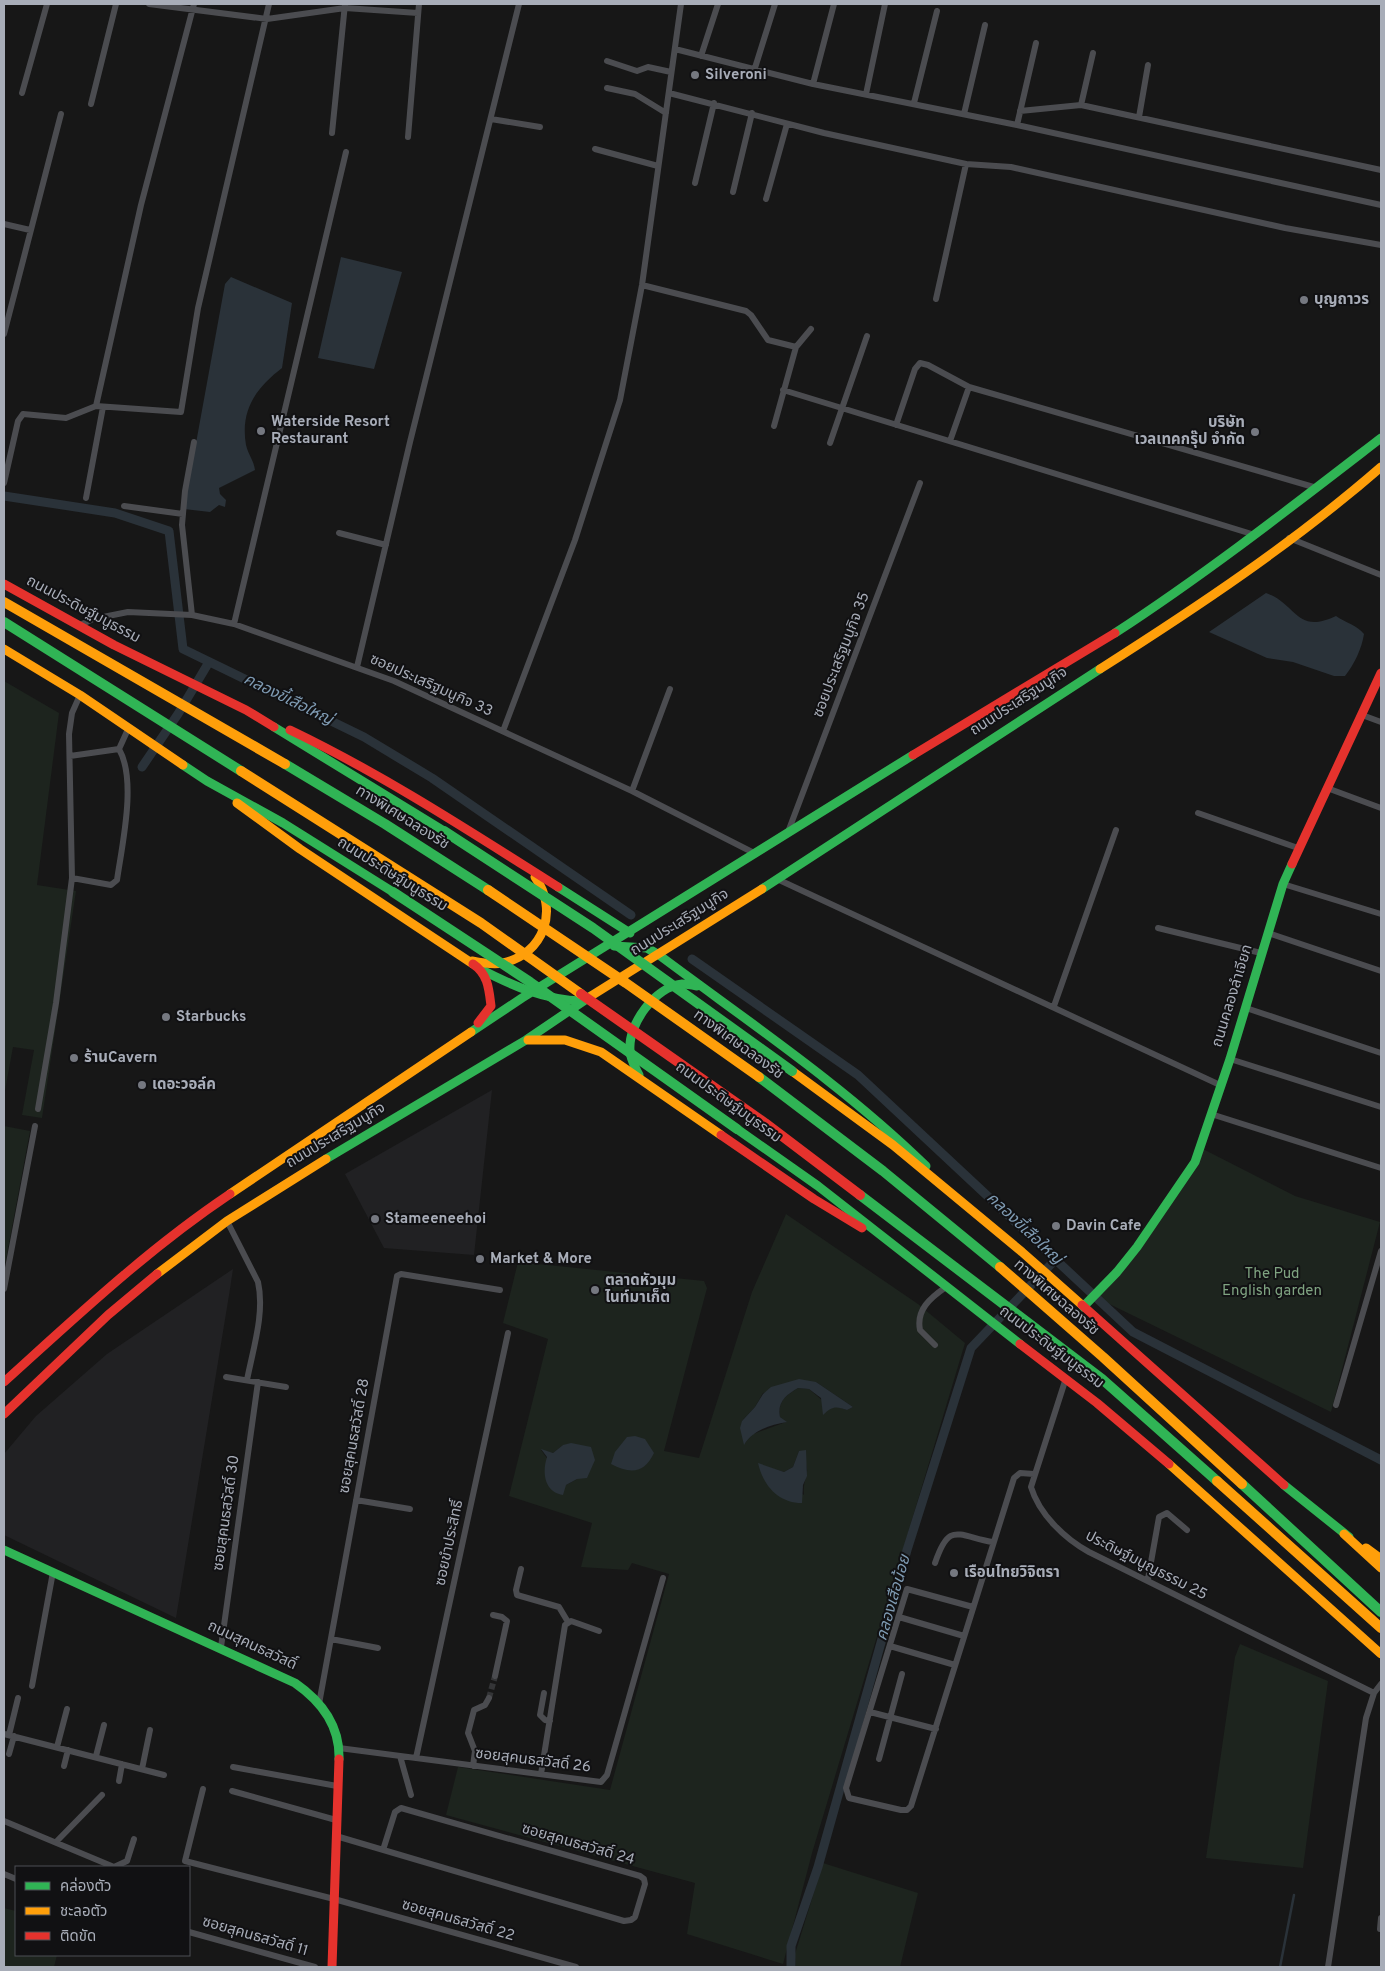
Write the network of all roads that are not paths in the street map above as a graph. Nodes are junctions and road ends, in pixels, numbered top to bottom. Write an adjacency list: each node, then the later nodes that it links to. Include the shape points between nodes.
1 (48, 4): 29 (street)
2 (116, 4): 32 (street)
3 (149, 4): 12 (street)
4 (269, 4): 16 (street)
5 (419, 4): 15 (street)
6 (519, 4): 41 (street)
7 (680, 4): 19 (street)
8 (718, 4): 21 (street)
9 (775, 4): 24 (street)
10 (834, 4): 26 (street)
11 (885, 4): 30 (street)
12 (194, 6): 16 (street); 67 (street, via 141,205)
13 (345, 6): 15 (street); 16 (street); 45 (street)
14 (937, 11): 33 (street)
15 (418, 13): 46 (street)
16 (267, 19): 68 (street, via 198,308 181,412)
17 (986, 25): 39 (street)
18 (1036, 43): 35 (street)
19 (674, 49): 21 (street); 25 (street)
20 (1093, 53): 34 (street)
21 (701, 56): 24 (street)
22 (607, 61): 25 (street, via 637,71 648,68)
23 (1148, 65): 40 (street)
24 (754, 71): 26 (street)
25 (671, 72): 28 (street)
26 (813, 84): 30 (street)
27 (607, 88): 36 (street, via 635,94)
28 (669, 92): 31 (street); 36 (street)
29 (22, 93)
30 (866, 94): 33 (street)
31 (714, 103): 37 (street); 52 (street)
32 (91, 104)
33 (914, 104): 39 (street)
34 (1081, 105): 35 (street); 40 (street)
35 (1020, 112): 43 (street)
36 (666, 113): 50 (street)
37 (752, 113): 42 (street); 53 (street)
38 (61, 114): 57 (street)
39 (964, 114): 43 (street)
40 (1139, 117): 51 (street)
41 (491, 119): 44 (street); 86 (street)
42 (787, 124): 49 (street); 54 (street)
43 (1017, 124): 55 (street)
44 (540, 127)
45 (332, 133)
46 (408, 136)
47 (595, 149): 50 (street)
48 (346, 152): 92 (street)
49 (966, 164): 58 (street, via 1011,167 1285,228); 60 (street)
50 (658, 166): 59 (street)
51 (1381, 170)
52 (695, 183)
53 (733, 192)
54 (766, 199)
55 (1381, 205)
56 (4, 224): 57 (street)
57 (30, 230): 62 (street)
58 (1381, 244)
59 (642, 286): 64 (street, via 746,311 768,340); 103 (street, via 620,400 597,474)
60 (936, 299)
61 (811, 328): 64 (street)
62 (4, 334)
63 (867, 336): 69 (street)
64 (796, 347): 66 (street)
65 (968, 387): 70 (street, via 928,364 920,363); 73 (street); 79 (street)
66 (783, 390): 69 (street); 71 (street)
67 (96, 406): 68 (street); 77 (street, via 66,418 23,414 18,421)
68 (103, 407): 80 (street)
69 (842, 408): 70 (street); 75 (street)
70 (896, 425): 73 (street)
71 (774, 426)
72 (1381, 438): 79 (main road, ถนนประเสริฐมนูกิจ)
73 (950, 441): 84 (street)
74 (194, 442): 82 (street)
75 (830, 443)
76 (1381, 467): 85 (main road, ถนนประเสริฐมนูกิจ, via 1349,495)
77 (4, 483)
78 (920, 483): 112 (street, ซอยประเสริฐมนูกิจ 35)
79 (1318, 488): 84 (main road, ถนนประเสริฐมนูกิจ)
80 (86, 498)
81 (124, 506): 82 (street)
82 (183, 514): 90 (street)
83 (339, 533): 86 (street)
84 (1255, 535): 112 (main road, ถนนประเสริฐมนูกิจ, via 1173,595 1108,637)
85 (1289, 538): 87 (street); 117 (main road, ถนนประเสริฐมนูกิจ, via 1185,615)
86 (386, 545): 95 (street)
87 (1381, 575)
88 (4, 584): 93 (main road, ถนนประดิษฐ์มนูธรรม)
89 (4, 602): 178 (main road, ทางพิเศษฉลองรัช, bridge, via 93,657 308,777 411,841 522,913 742,1066 974,1246 1166,1414)
90 (192, 614): 92 (street, ซอยประเสริฐมนูกิจ 33); 93 (street, ซอยประเสริฐมนูกิจ 33, via 128,612 93,619)
91 (4, 622): 182 (main road, bridge, via 481,923 765,1123 1102,1379)
92 (234, 624): 95 (street, ซอยประเสริฐมนูกิจ 33)
93 (78, 626): 99 (main road, ถนนประดิษฐ์มนูธรรม)
94 (4, 648): 98 (main road, ถนนประดิษฐ์มนูธรรม)
95 (357, 667): 103 (street, ซอยประเสริฐมนูกิจ 33)
96 (1381, 673): 100 (main road, ถนนคลองลำเจียก)
97 (670, 689): 108 (street)
98 (80, 695): 102 (main road, ถนนประดิษฐ์มนูธรรม); 105 (street, via 70,721)
99 (246, 710): 115 (main road, via 340,754 436,810); 145 (main road, ถนนประดิษฐ์มนูธรรม, bridge, via 444,831 593,928 893,1145)
100 (1362, 715): 101 (street); 107 (main road, ถนนคลองลำเจียก)
101 (1381, 722)
102 (129, 727): 104 (street); 106 (main road, ถนนประดิษฐ์มนูธรรม)
103 (502, 731): 108 (street, ซอยประเสริฐมนูกิจ 33)
104 (119, 749): 105 (street); 116 (street, via 124,758 128,795 117,880 111,885)
105 (70, 756): 116 (street)
106 (207, 780): 126 (main road, via 300,849); 147 (main road, ถนนประดิษฐ์มนูธรรม, bridge, via 392,892 575,1013 818,1186)
107 (1327, 788): 109 (street); 113 (main road, ถนนคลองลำเจียก)
108 (632, 791): 114 (street, ซอยประเสริฐมนูกิจ 33)
109 (1381, 808)
110 (1198, 812): 113 (street)
111 (1116, 830): 132 (street)
112 (786, 836): 114 (main road, ถนนประเสริฐมนูกิจ)
113 (1298, 848): 118 (main road, ถนนคลองลำเจียก)
114 (756, 854): 121 (main road, ถนนประเสริฐมนูกิจ)
115 (525, 868): 121 (main road); 126 (main road, via 546,893 548,920 541,934 518,957 505,962)
116 (72, 878): 141 (street)
117 (777, 879): 125 (main road, ถนนประเสริฐมนูกิจ); 132 (street)
118 (1283, 884): 119 (street); 122 (main road, ถนนคลองลำเจียก)
119 (1381, 914)
120 (1158, 928): 124 (street)
121 (630, 933): 123 (main road, ถนนประเสริฐมนูกิจ)
122 (1268, 933): 124 (main road, ถนนคลองลำเจียก); 128 (street)
123 (605, 947): 125 (main road, via 634,946 647,948); 130 (main road, ถนนประเสริฐมนูกิจ)
124 (1261, 953): 133 (main road, ถนนคลองลำเจียก)
125 (659, 955): 129 (main road); 131 (main road, ถนนประเสริฐมนูกิจ)
126 (469, 961): 127 (main road)
127 (480, 969): 130 (main road); 134 (main road, via 489,985 491,1006)
128 (1381, 971)
129 (701, 987): 138 (main road, via 683,984 672,987 645,1010 634,1026 629,1044 632,1061); 145 (main road, via 818,1071 893,1132)
130 (532, 993): 131 (main road); 134 (main road, ถนนประเสริฐมนูกิจ)
131 (582, 1001): 135 (main road, ถนนประเสริฐมนูกิจ)
132 (1054, 1006): 139 (street)
133 (1246, 1008): 136 (street); 137 (main road, ถนนคลองลำเจียก)
134 (469, 1033): 158 (main road, ถนนประเสริฐมนูกิจ, via 160,1244)
135 (526, 1040): 138 (main road, via 559,1038 584,1044); 146 (main road, ถนนประเสริฐมนูกิจ)
136 (1381, 1052)
137 (1230, 1059): 139 (main road, ถนนคลองลำเจียก); 140 (street)
138 (641, 1078): 147 (main road, via 814,1199)
139 (1220, 1085): 142 (main road, ถนนคลองลำเจียก)
140 (1381, 1107)
141 (38, 1109)
142 (1211, 1114): 144 (street); 152 (main road, ถนนคลองลำเจียก, via 1191,1170 1137,1247)
143 (34, 1126): 150 (street)
144 (1381, 1168)
145 (960, 1201): 152 (main road, ถนนประดิษฐ์มนูธรรม)
146 (227, 1220): 157 (street, via 260,1292); 162 (main road, ถนนประเสริฐมนูกิจ, via 108,1315)
147 (895, 1248): 149 (main road, ถนนประดิษฐ์มนูธรรม)
148 (1381, 1251): 161 (street)
149 (946, 1287): 154 (street, via 926,1303 918,1315 923,1336); 156 (main road, ถนนประดิษฐ์มนูธรรม)
150 (4, 1289)
151 (500, 1290): 164 (street, ซอยสุคนธสวัสดิ์ 28, via 397,1276)
152 (1083, 1307): 167 (main road, ถนนประดิษฐ์มนูธรรม)
153 (508, 1333): 214 (street, ซอยขำประสิทธิ์)
154 (935, 1345)
155 (226, 1377): 157 (street)
156 (1066, 1378): 163 (street, ประดิษฐ์มนูญธรรม 25); 189 (main road, ถนนประดิษฐ์มนูธรรม, via 1160,1456)
157 (247, 1380): 159 (street)
158 (4, 1382)
159 (258, 1382): 160 (street); 187 (street, ซอยสุคนธสวัสดิ์ 30)
160 (286, 1387)
161 (1336, 1405)
162 (4, 1414)
163 (1034, 1474): 168 (street, via 1020,1473 1014,1478); 176 (street, ประดิษฐ์มนูญธรรม 25, via 1031,1487 1035,1500 1066,1535 1089,1552)
164 (356, 1500): 165 (street); 185 (street, ซอยสุคนธสวัสดิ์ 28)
165 (410, 1509)
166 (1188, 1530): 176 (street, via 1167,1513 1159,1517)
167 (1344, 1534): 170 (main road, ถนนประดิษฐ์มนูธรรม); 172 (main road)
168 (992, 1542): 171 (street, via 953,1534 946,1536); 177 (street)
169 (4, 1550): 174 (main road, ถนนสุคนธสวัสดิ์)
170 (1381, 1559)
171 (935, 1563)
172 (1381, 1568)
173 (521, 1569): 181 (street, via 516,1590 518,1595 559,1607)
174 (53, 1572): 187 (main road, ถนนสุคนธสวัสดิ์); 194 (street)
175 (663, 1578): 221 (street, ซอยสุคนธสวัสดิ์ 26, via 605,1780)
176 (1148, 1579): 196 (street, ประดิษฐ์มนูญธรรม 25)
177 (973, 1607): 180 (street, via 907,1590); 184 (street)
178 (1381, 1612)
179 (493, 1615): 192 (street, via 507,1621)
180 (899, 1617): 184 (street); 186 (street)
181 (568, 1622): 183 (street, via 577,1622); 203 (street)
182 (1381, 1628)
183 (599, 1631)
184 (964, 1636): 190 (street)
185 (331, 1639): 188 (street); 199 (street, ซอยสุคนธสวัสดิ์ 28)
186 (890, 1646): 190 (street); 201 (street)
187 (221, 1648): 199 (main road, ถนนสุคนธสวัสดิ์, via 284,1676)
188 (378, 1648)
189 (1381, 1654)
190 (955, 1666): 205 (street)
191 (902, 1674): 202 (street)
192 (495, 1676)
193 (1381, 1684): 196 (street)
194 (32, 1686)
195 (544, 1692): 203 (street, via 540,1715)
196 (1374, 1693): 244 (street, via 1366,1718)
197 (18, 1698): 207 (street)
198 (489, 1698): 218 (street, via 474,1710 468,1733 475,1752)
199 (319, 1704): 209 (main road, ถนนสุคนธสวัสดิ์, via 334,1726)
200 (67, 1709): 208 (street)
201 (870, 1712): 202 (street); 205 (street, via 846,1788 849,1798 907,1810)
202 (890, 1718): 205 (street); 215 (street)
203 (550, 1722): 221 (street)
204 (104, 1725): 212 (street)
205 (936, 1729)
206 (150, 1730): 220 (street)
207 (9, 1735): 208 (street); 211 (street)
208 (57, 1747): 210 (street)
209 (339, 1748): 213 (street, ซอยสุคนธสวัสดิ์ 26); 224 (main road, ถนนสุคนธสวัสดิ์)
210 (68, 1750): 212 (street); 217 (street)
211 (8, 1754)
212 (96, 1756): 216 (street)
213 (400, 1756): 214 (street, ซอยสุคนธสวัสดิ์ 26); 228 (street)
214 (416, 1758): 218 (street, ซอยสุคนธสวัสดิ์ 26)
215 (879, 1760)
216 (122, 1764): 220 (street); 223 (street)
217 (64, 1766)
218 (473, 1766): 221 (street, ซอยสุคนธสวัสดิ์ 26)
219 (233, 1767): 224 (street)
220 (142, 1769): 222 (street)
221 (541, 1774)
222 (164, 1775)
223 (118, 1781)
224 (338, 1786): 229 (main road, ถนนสุคนธสวัสดิ์)
225 (203, 1789): 237 (street, ซอยสุคนธสวัสดิ์ 22, via 185,1861)
226 (232, 1791): 229 (street)
227 (102, 1795): 233 (street)
228 (411, 1795)
229 (336, 1820): 231 (main road, ถนนสุคนธสวัสดิ์)
230 (4, 1821): 233 (street)
231 (336, 1836): 234 (street, ซอยสุคนธสวัสดิ์ 24); 237 (main road, ถนนสุคนธสวัสดิ์)
232 (134, 1839): 236 (street, via 127,1861)
233 (56, 1842): 235 (street)
234 (383, 1850): 234 (street, ซอยสุคนธสวัสดิ์ 24, via 395,1812 401,1808 640,1876 645,1884 635,1918 624,1921)
235 (112, 1866)
236 (116, 1866)
237 (334, 1899): 242 (main road, ถนนสุคนธสวัสดิ์); 243 (street, ซอยสุคนธสวัสดิ์ 22)
238 (1381, 1918): 239 (street)
239 (1380, 1929)
240 (190, 1932): 241 (street, ซอยสุคนธสวัสดิ์ 11)
241 (315, 1967)
242 (332, 1967)
243 (576, 1967)
244 (1328, 1967)

